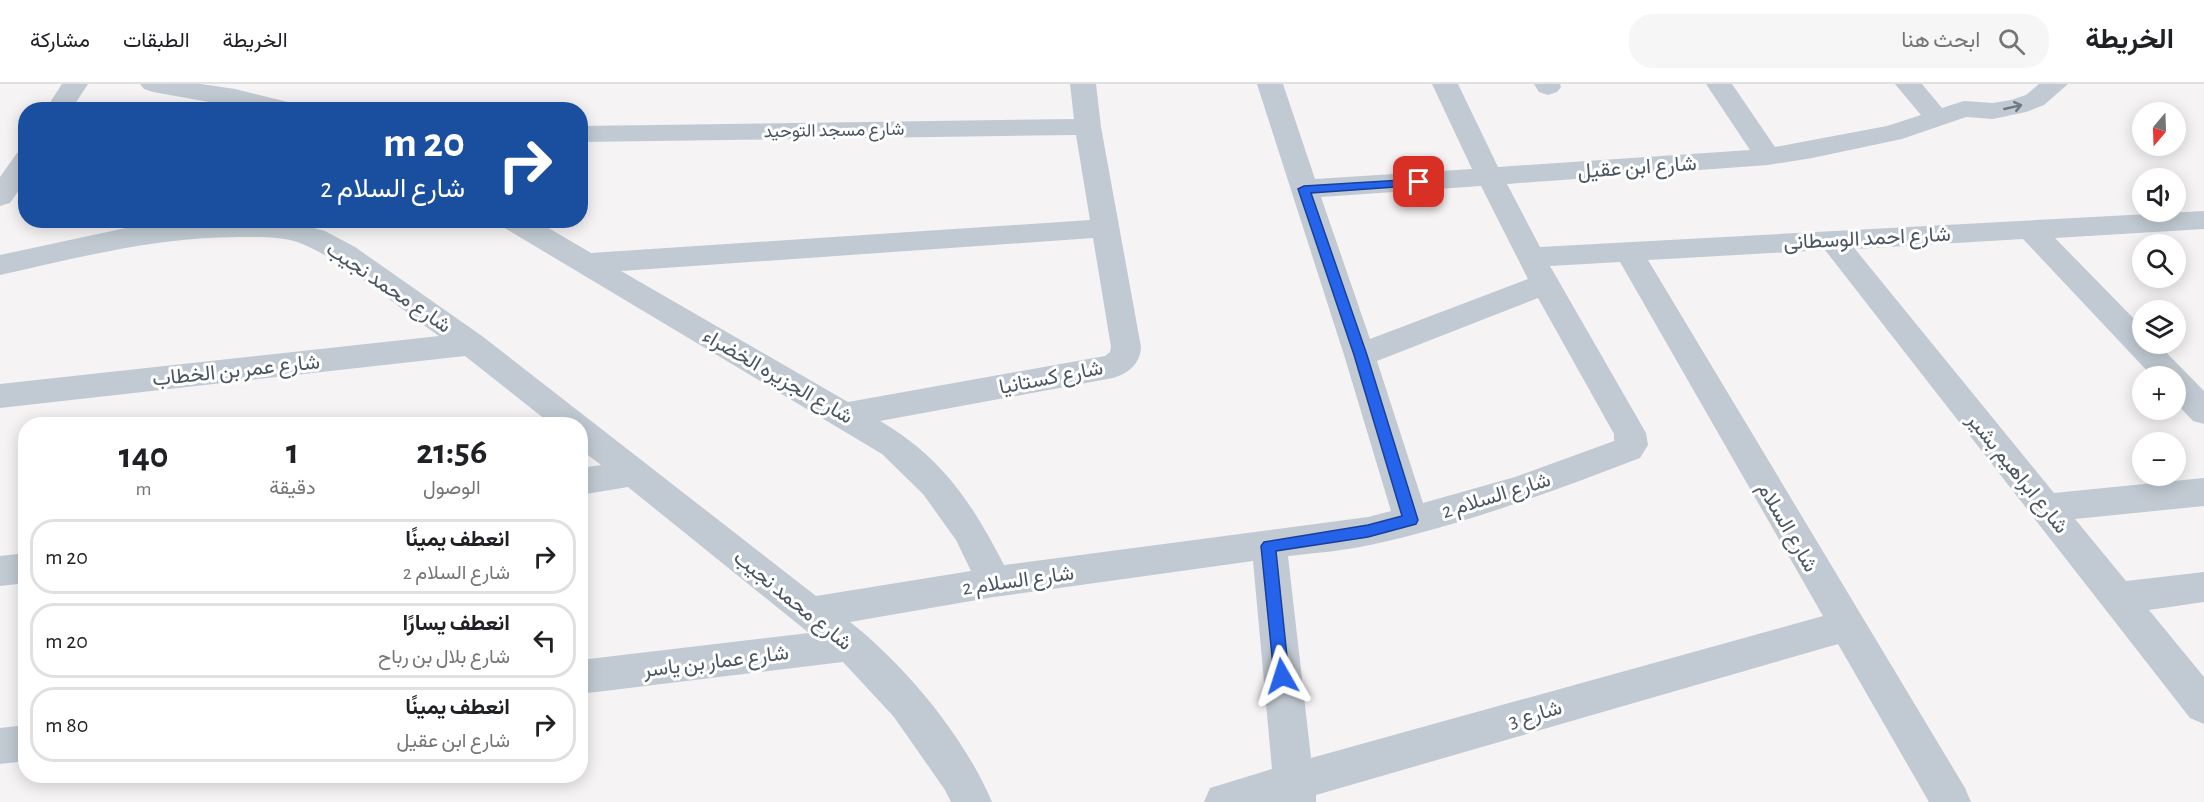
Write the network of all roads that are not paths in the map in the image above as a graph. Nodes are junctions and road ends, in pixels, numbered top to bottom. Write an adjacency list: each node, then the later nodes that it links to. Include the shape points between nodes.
1 (75, 84): 10 (street)
2 (153, 84): 11 (street)
3 (1083, 84): 14 (street, شارع كستانيا)
4 (1270, 84): 19 (street)
5 (1445, 84): 18 (street, شارع السلام 2)
6 (1719, 84): 16 (street)
7 (1908, 84): 13 (street)
8 (1971, 84): 12 (street)
9 (2055, 84): 12 (street, شارع ابن عقيل, one-way to 9, via 1993,111 2017,107 2035,100)
10 (63, 102)
11 (255, 102)
12 (1964, 109): 13 (street, شارع ابن عقيل)
13 (1937, 118): 16 (street, شارع ابن عقيل, via 1854,142)
14 (1088, 127): 15 (street, شارع مسجد التوحيد); 25 (street, شارع كستانيا)
15 (588, 134)
16 (1768, 157): 18 (street, شارع ابن عقيل)
17 (18, 171): 20 (street)
18 (1489, 178): 19 (street, شارع ابن عقيل); 31 (street, شارع السلام 2)
19 (1304, 189): 33 (street)
20 (0, 197)
21 (2204, 220): 26 (street, شارع احمد الوسطانى)
22 (202, 228): 30 (street, شارع محمد نجيب, via 135,236)
23 (291, 228): 32 (street, شارع محمد نجيب, via 345,254)
24 (527, 228): 29 (street, شارع الجزيره الخضراء)
25 (1105, 228): 29 (street); 38 (street, شارع كستانيا, via 1126,347 1122,361 1113,366)
26 (2030, 230): 27 (street, شارع احمد الوسطانى); 34 (street)
27 (1832, 240): 28 (street, شارع احمد الوسطانى); 44 (street, شارع ابراهيم بشير)
28 (1628, 251): 31 (street, شارع احمد الوسطانى); 53 (street, شارع السلام)
29 (587, 263): 38 (street, شارع الجزيره الخضراء)
30 (0, 265)
31 (1538, 270): 33 (street, شارع احمد الوسطانى); 45 (street, شارع السلام 2, via 1630,433 1631,445 1623,452 1522,488)
32 (471, 344): 36 (street, شارع عمر بن الخطاب); 39 (street, شارع محمد نجيب)
33 (1360, 355): 45 (street)
34 (2160, 366)
35 (2186, 393): 37 (street)
36 (0, 396)
37 (2204, 412)
38 (845, 415): 49 (street, شارع الجزيره الخضراء, via 894,445 935,484 969,531)
39 (564, 417)
40 (588, 436): 41 (street, شارع محمد نجيب)
41 (635, 473): 42 (street); 52 (street, شارع محمد نجيب)
42 (588, 481)
43 (2204, 492): 44 (street)
44 (2046, 508): 51 (street, شارع ابراهيم بشير)
45 (1411, 520): 46 (street, شارع السلام 2, via 1368,531)
46 (1269, 546): 49 (street, شارع السلام 2); 59 (street)
47 (18, 569): 48 (street)
48 (0, 572)
49 (994, 582): 52 (street, شارع السلام 2)
50 (2204, 587): 51 (street)
51 (2118, 598): 56 (street, شارع ابراهيم بشير)
52 (810, 613): 54 (street, شارع محمد نجيب)
53 (1845, 626): 59 (street, شارع 3); 62 (street, شارع السلام)
54 (852, 645): 55 (street, شارع عمار بن ياسر); 60 (street, شارع محمد نجيب, via 908,705 959,776)
55 (588, 676)
56 (2204, 706)
57 (18, 744): 58 (street)
58 (0, 746)
59 (1294, 792): 61 (street, شارع 3)
60 (972, 802)
61 (1224, 802)
62 (1951, 802)

